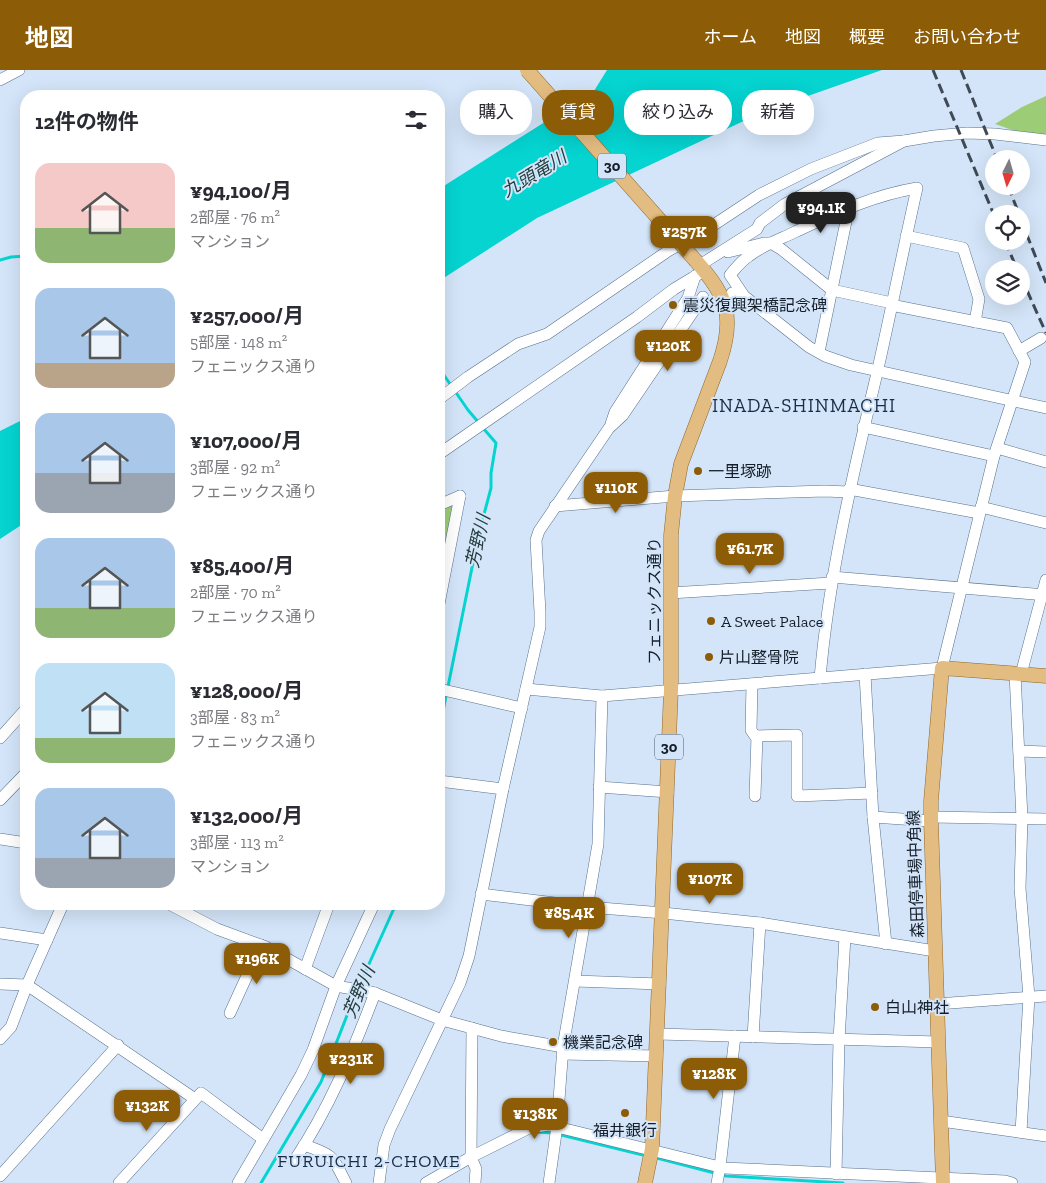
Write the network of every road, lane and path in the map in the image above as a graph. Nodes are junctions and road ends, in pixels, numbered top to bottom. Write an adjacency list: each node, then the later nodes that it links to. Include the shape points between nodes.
1 (19, 70): 3 (street)
2 (527, 70): 10 (main road, フェニックス通り / 30, bridge)
3 (0, 80)
4 (1046, 140): 5 (street, via 967,133)
5 (904, 141): 9 (street, via 786,204 760,223 757,229); 21 (street, via 878,143 759,195 668,251 547,334 518,344)
6 (849, 207): 7 (street, via 917,188); 8 (street); 11 (street)
7 (906, 236): 15 (street); 16 (street, via 963,248 979,300)
8 (771, 244): 9 (street); 11 (street, via 781,248); 13 (street, via 749,255 730,275)
9 (716, 255): 10 (street)
10 (699, 268): 25 (street, via 688,298 615,412); 26 (street, via 637,317); 30 (main road, フェニックス通り / 30, via 722,297 728,333 681,464)
11 (832, 290): 15 (street); 19 (street)
12 (732, 293): 13 (street)
13 (744, 296): 19 (street)
14 (703, 297): 25 (street, via 623,415)
15 (892, 304): 16 (street); 20 (street)
16 (975, 322): 18 (street, via 1006,328)
17 (1041, 338): 18 (street)
18 (1019, 351): 22 (street, via 1025,362)
19 (819, 352): 20 (street)
20 (877, 372): 22 (street); 24 (street)
21 (445, 395)
22 (1012, 400): 23 (street); 27 (street)
23 (1046, 408)
24 (863, 427): 27 (street); 29 (street)
25 (609, 428): 32 (street)
26 (445, 450)
27 (995, 452): 28 (street); 33 (street)
28 (1046, 462)
29 (849, 491): 30 (street); 33 (street); 36 (street)
30 (675, 496): 32 (street); 39 (main road, フェニックス通り / 30)
31 (445, 502): 35 (street, via 460,496)
32 (556, 506): 47 (street, via 536,540 540,627)
33 (980, 510): 34 (street); 38 (street)
34 (1046, 523)
35 (445, 573)
36 (831, 580): 38 (street); 39 (street); 45 (street)
37 (1046, 580): 40 (street)
38 (961, 587): 40 (street); 41 (street)
39 (670, 592): 49 (main road, フェニックス通り / 30)
40 (1044, 595): 43 (street)
41 (942, 668): 42 (street); 43 (main road); 67 (main road, 森田停車場中角線)
42 (865, 674): 45 (street); 62 (street)
43 (1018, 674): 44 (main road); 55 (street)
44 (1046, 676)
45 (820, 678): 46 (street)
46 (752, 684): 49 (street); 53 (street, via 751,730)
47 (526, 689): 50 (street); 51 (street)
48 (445, 690): 51 (street)
49 (671, 690): 50 (street); 61 (main road, フェニックス通り / 30)
50 (602, 696): 59 (street)
51 (522, 708): 60 (street)
52 (20, 716): 54 (street)
53 (757, 736): 62 (street, via 797,735 797,796); 63 (street)
54 (0, 738)
55 (1018, 751): 56 (street); 66 (street)
56 (1046, 752)
57 (20, 779): 64 (street)
58 (445, 782): 60 (street)
59 (599, 787): 61 (street); 72 (street, via 598,844)
60 (503, 789): 71 (street)
61 (668, 792): 77 (main road, フェニックス通り / 30)
62 (872, 793): 65 (street)
63 (755, 796)
64 (0, 800)
65 (873, 817): 67 (street); 82 (street)
66 (1022, 818): 67 (street); 68 (street); 93 (street, via 1020,888)
67 (931, 819): 84 (main road, 森田停車場中角線)
68 (1046, 819)
69 (0, 839): 70 (street)
70 (20, 842)
71 (481, 894): 72 (street); 96 (street, via 460,983)
72 (588, 907): 77 (street); 86 (street)
73 (60, 910): 81 (street)
74 (181, 910): 83 (street, via 217,929)
75 (327, 910): 85 (street)
76 (371, 910): 90 (street)
77 (662, 913): 78 (street); 89 (main road, フェニックス通り / 30)
78 (760, 923): 80 (street); 100 (street)
79 (0, 933): 81 (street)
80 (845, 938): 82 (street); 102 (street)
81 (47, 940): 88 (street)
82 (886, 944): 84 (street)
83 (261, 945): 85 (street); 95 (street)
84 (935, 951): 94 (main road, 森田停車場中角線)
85 (305, 969): 90 (street)
86 (575, 981): 89 (street); 105 (street)
87 (0, 984): 88 (street)
88 (27, 984): 101 (street, via 11,1027); 104 (street)
89 (660, 984): 98 (main road, フェニックス通り / 30)
90 (336, 986): 91 (street); 112 (street, via 312,1050)
91 (375, 993): 96 (street); 113 (street, via 356,1044 324,1112)
92 (1046, 996): 93 (street)
93 (1028, 997): 94 (street); 110 (street)
94 (937, 1004): 103 (main road, 森田停車場中角線)
95 (230, 1013)
96 (442, 1020): 97 (street); 124 (street, via 390,1128 384,1145)
97 (472, 1028): 105 (street); 115 (street)
98 (658, 1034): 99 (street); 106 (main road, フェニックス通り / 30)
99 (735, 1036): 100 (street); 117 (street)
100 (753, 1037): 102 (street)
101 (0, 1039)
102 (839, 1040): 103 (street); 118 (street)
103 (938, 1042): 108 (main road, 森田停車場中角線)
104 (118, 1045): 107 (street); 119 (street)
105 (563, 1050): 106 (street); 109 (street)
106 (657, 1056): 114 (main road, フェニックス通り / 30)
107 (195, 1099): 112 (street, via 202,1093); 121 (street)
108 (941, 1120): 110 (street); 120 (main road, 森田停車場中角線)
109 (557, 1126): 114 (street); 115 (street, via 529,1128); 127 (street)
110 (1021, 1132): 111 (street)
111 (1046, 1136)
112 (263, 1139): 122 (street)
113 (304, 1145): 116 (street); 123 (street, via 332,1156)
114 (652, 1149): 117 (street); 128 (main road, フェニックス通り / 30)
115 (471, 1157): 125 (street); 126 (street, via 476,1168)
116 (294, 1161)
117 (720, 1167): 118 (street); 129 (street)
118 (836, 1174): 120 (street)
119 (0, 1176)
120 (943, 1181): 130 (street)
121 (119, 1183)
122 (238, 1183)
123 (346, 1183)
124 (379, 1183)
125 (426, 1183)
126 (475, 1183)
127 (549, 1183)
128 (645, 1183)
129 (717, 1183)
130 (1012, 1183)

